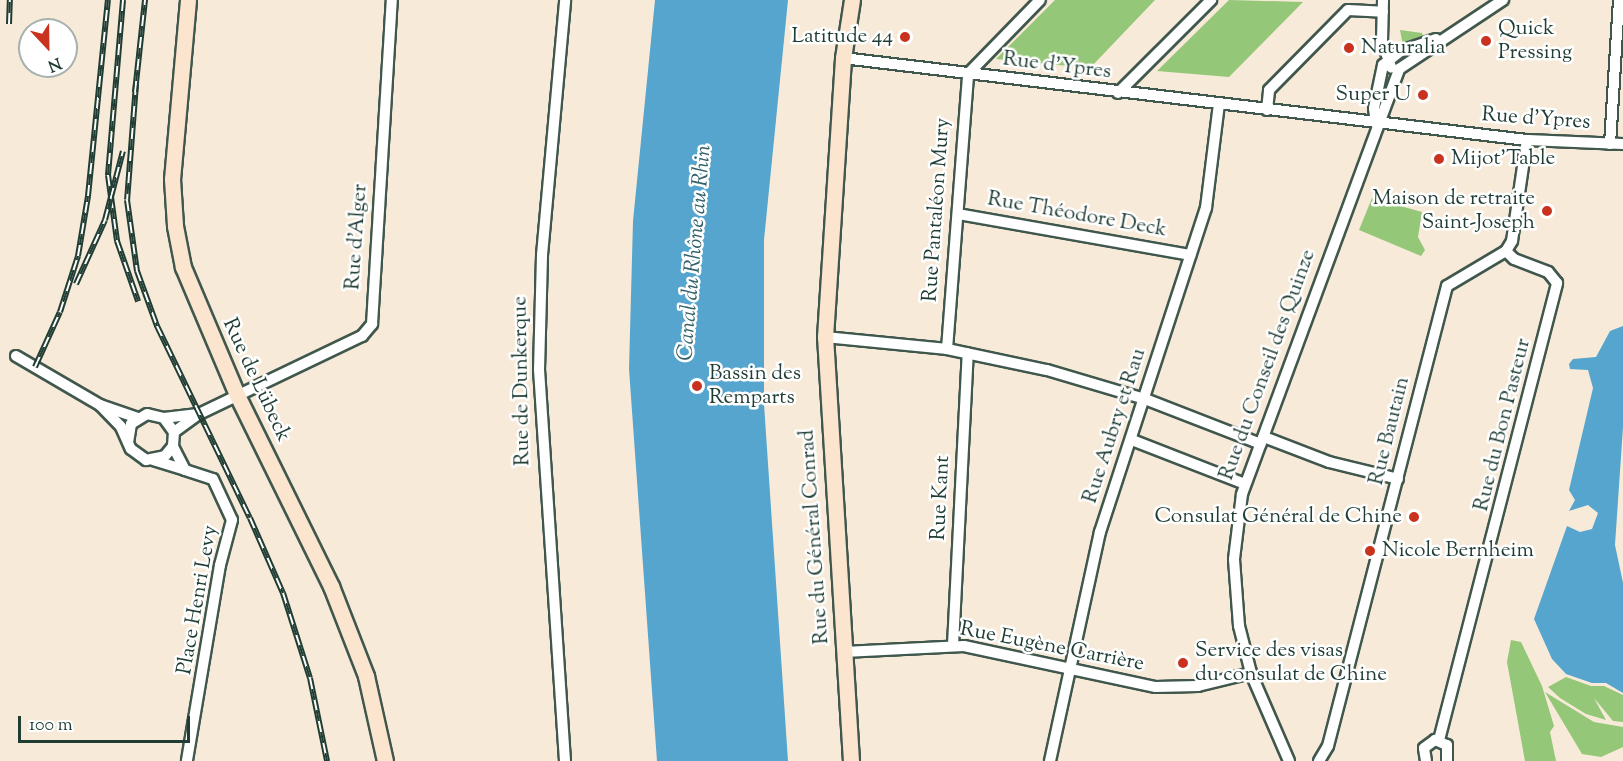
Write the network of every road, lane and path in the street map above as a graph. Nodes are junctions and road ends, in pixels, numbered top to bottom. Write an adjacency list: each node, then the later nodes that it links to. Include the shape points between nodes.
1 (188, 0): 30 (main road, Rue de Lübeck, via 172,152 175,226 187,277)
2 (392, 0): 30 (street, Rue d'Alger, via 372,324 362,336)
3 (565, 0): 52 (street, Rue de Dunkerque, via 542,255 538,370)
4 (852, 0): 12 (main road, Rue du Général Conrad)
5 (1040, 0): 14 (street)
6 (1211, 0): 16 (street)
7 (1383, 0): 10 (street)
8 (1503, 0): 11 (street)
9 (1619, 0): 21 (street)
10 (1383, 12): 13 (street, via 1382,41); 18 (street, via 1348,10 1269,90)
11 (1447, 36): 13 (street, via 1401,51); 15 (street, via 1399,69)
12 (843, 58): 14 (street, Rue d'Ypres); 26 (main road, Rue du Général Conrad)
13 (1388, 61): 15 (street); 19 (street, via 1381,70 1374,108)
14 (968, 74): 16 (street, Rue d'Ypres); 23 (street, Rue Pantaléon Mury)
15 (1394, 81): 19 (street, via 1387,110)
16 (1118, 93): 17 (street, Rue d'Ypres)
17 (1219, 104): 18 (street, Rue d'Ypres); 25 (street, Rue Aubry et Rau, via 1206,208)
18 (1267, 110): 19 (street, Rue d'Ypres)
19 (1376, 123): 20 (street, Rue d'Ypres); 38 (street, Rue du Conseil des Quinze)
20 (1527, 140): 21 (street, Rue d'Ypres); 24 (street, via 1512,241)
21 (1610, 144): 22 (street, Rue d'Ypres)
22 (1623, 144)
23 (958, 214): 25 (street, Rue Théodore Deck); 27 (street, Rue Pantaléon Mury)
24 (1506, 250): 43 (street, Rue Bautain, via 1447,286); 49 (street, Rue du Bon Pasteur, via 1514,259 1548,272 1557,284)
25 (1190, 255): 31 (street, Rue Aubry et Rau)
26 (825, 337): 27 (street); 46 (main road, Rue du Général Conrad)
27 (947, 349): 28 (street)
28 (968, 353): 31 (street, via 1047,370); 45 (street, Rue Kant)
29 (16, 356): 32 (street)
30 (237, 395): 33 (street, Rue d'Alger); 51 (main road, Rue de Lübeck, via 346,622 368,685)
31 (1145, 399): 37 (street, Rue Aubry et Rau); 38 (street)
32 (100, 405): 34 (street); 39 (street, via 121,427)
33 (199, 414): 35 (street); 36 (street)
34 (138, 418): 35 (street, via 147,414); 39 (street, via 128,433)
35 (164, 418): 36 (street)
36 (174, 432): 40 (street)
37 (1132, 440): 44 (street); 47 (street, Rue Aubry et Rau, via 1100,532)
38 (1262, 441): 43 (street); 44 (street, Rue du Conseil des Quinze)
39 (128, 442): 41 (street, via 136,455)
40 (173, 446): 41 (street, via 165,456); 42 (street)
41 (153, 460): 42 (street, Place Henri Levy)
42 (185, 470): 50 (street, Place Henri Levy, via 213,478 232,520 220,565)
43 (1398, 479): 56 (street, Rue Bautain, via 1328,746)
44 (1245, 484): 48 (street, Rue du Conseil des Quinze, via 1237,514 1234,580 1239,626)
45 (953, 645): 46 (street, Rue Eugène Carrière); 47 (street, Rue Eugène Carrière)
46 (844, 652): 53 (main road, Rue du Général Conrad)
47 (1070, 669): 48 (street, Rue Eugène Carrière, via 1156,687 1198,686); 54 (street, Rue Aubry et Rau)
48 (1251, 673): 55 (street, Rue du Conseil des Quinze)
49 (1439, 740): 57 (street, Rue du Bon Pasteur, via 1424,747); 58 (street, via 1449,748)
50 (187, 761)
51 (385, 761)
52 (565, 761)
53 (850, 761)
54 (1050, 761)
55 (1289, 761)
56 (1318, 761)
57 (1425, 761)
58 (1447, 761)

